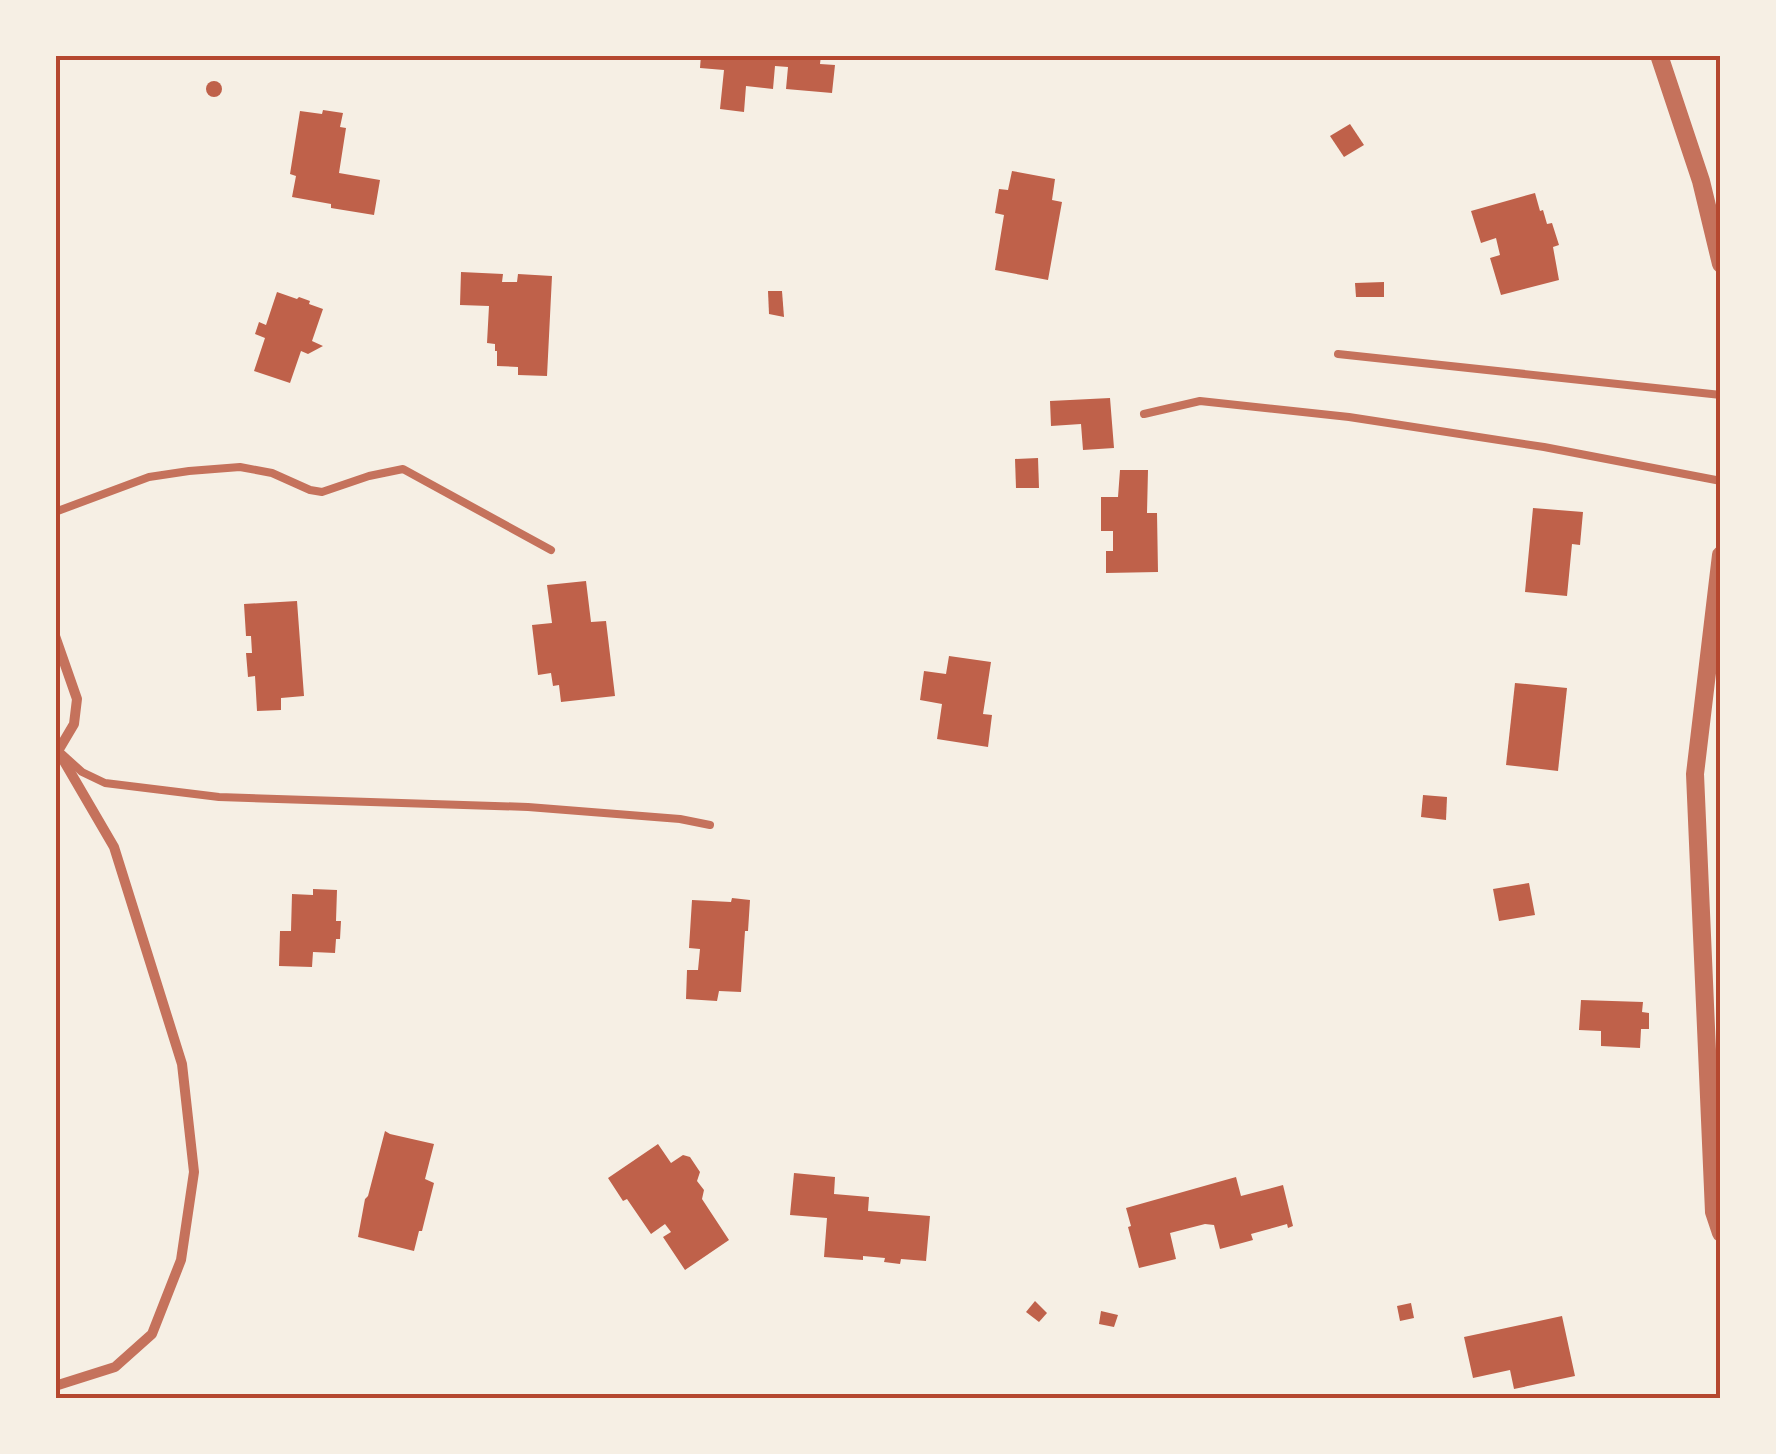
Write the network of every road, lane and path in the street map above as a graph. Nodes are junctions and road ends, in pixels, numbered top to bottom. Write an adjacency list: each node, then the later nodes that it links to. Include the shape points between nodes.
1 (1660, 55): 2 (street)
2 (1721, 264)
3 (1338, 354): 4 (lane)
4 (1721, 395)
5 (1144, 414): 6 (lane, via 1200,401 1349,417)
6 (1721, 482)
7 (55, 512): 8 (lane, via 150,477 189,471 240,467 322,492 402,469)
8 (551, 550)
9 (1721, 555): 13 (street, via 1695,774)
10 (55, 636): 11 (street, via 77,700 74,724)
11 (57, 752): 12 (lane, via 106,783 219,797 528,806); 15 (street, via 114,846 182,1064 194,1172 181,1260 152,1334 115,1367)
12 (710, 825)
13 (1717, 1185): 14 (street, via 1714,1212)
14 (1721, 1233)
15 (55, 1386)

